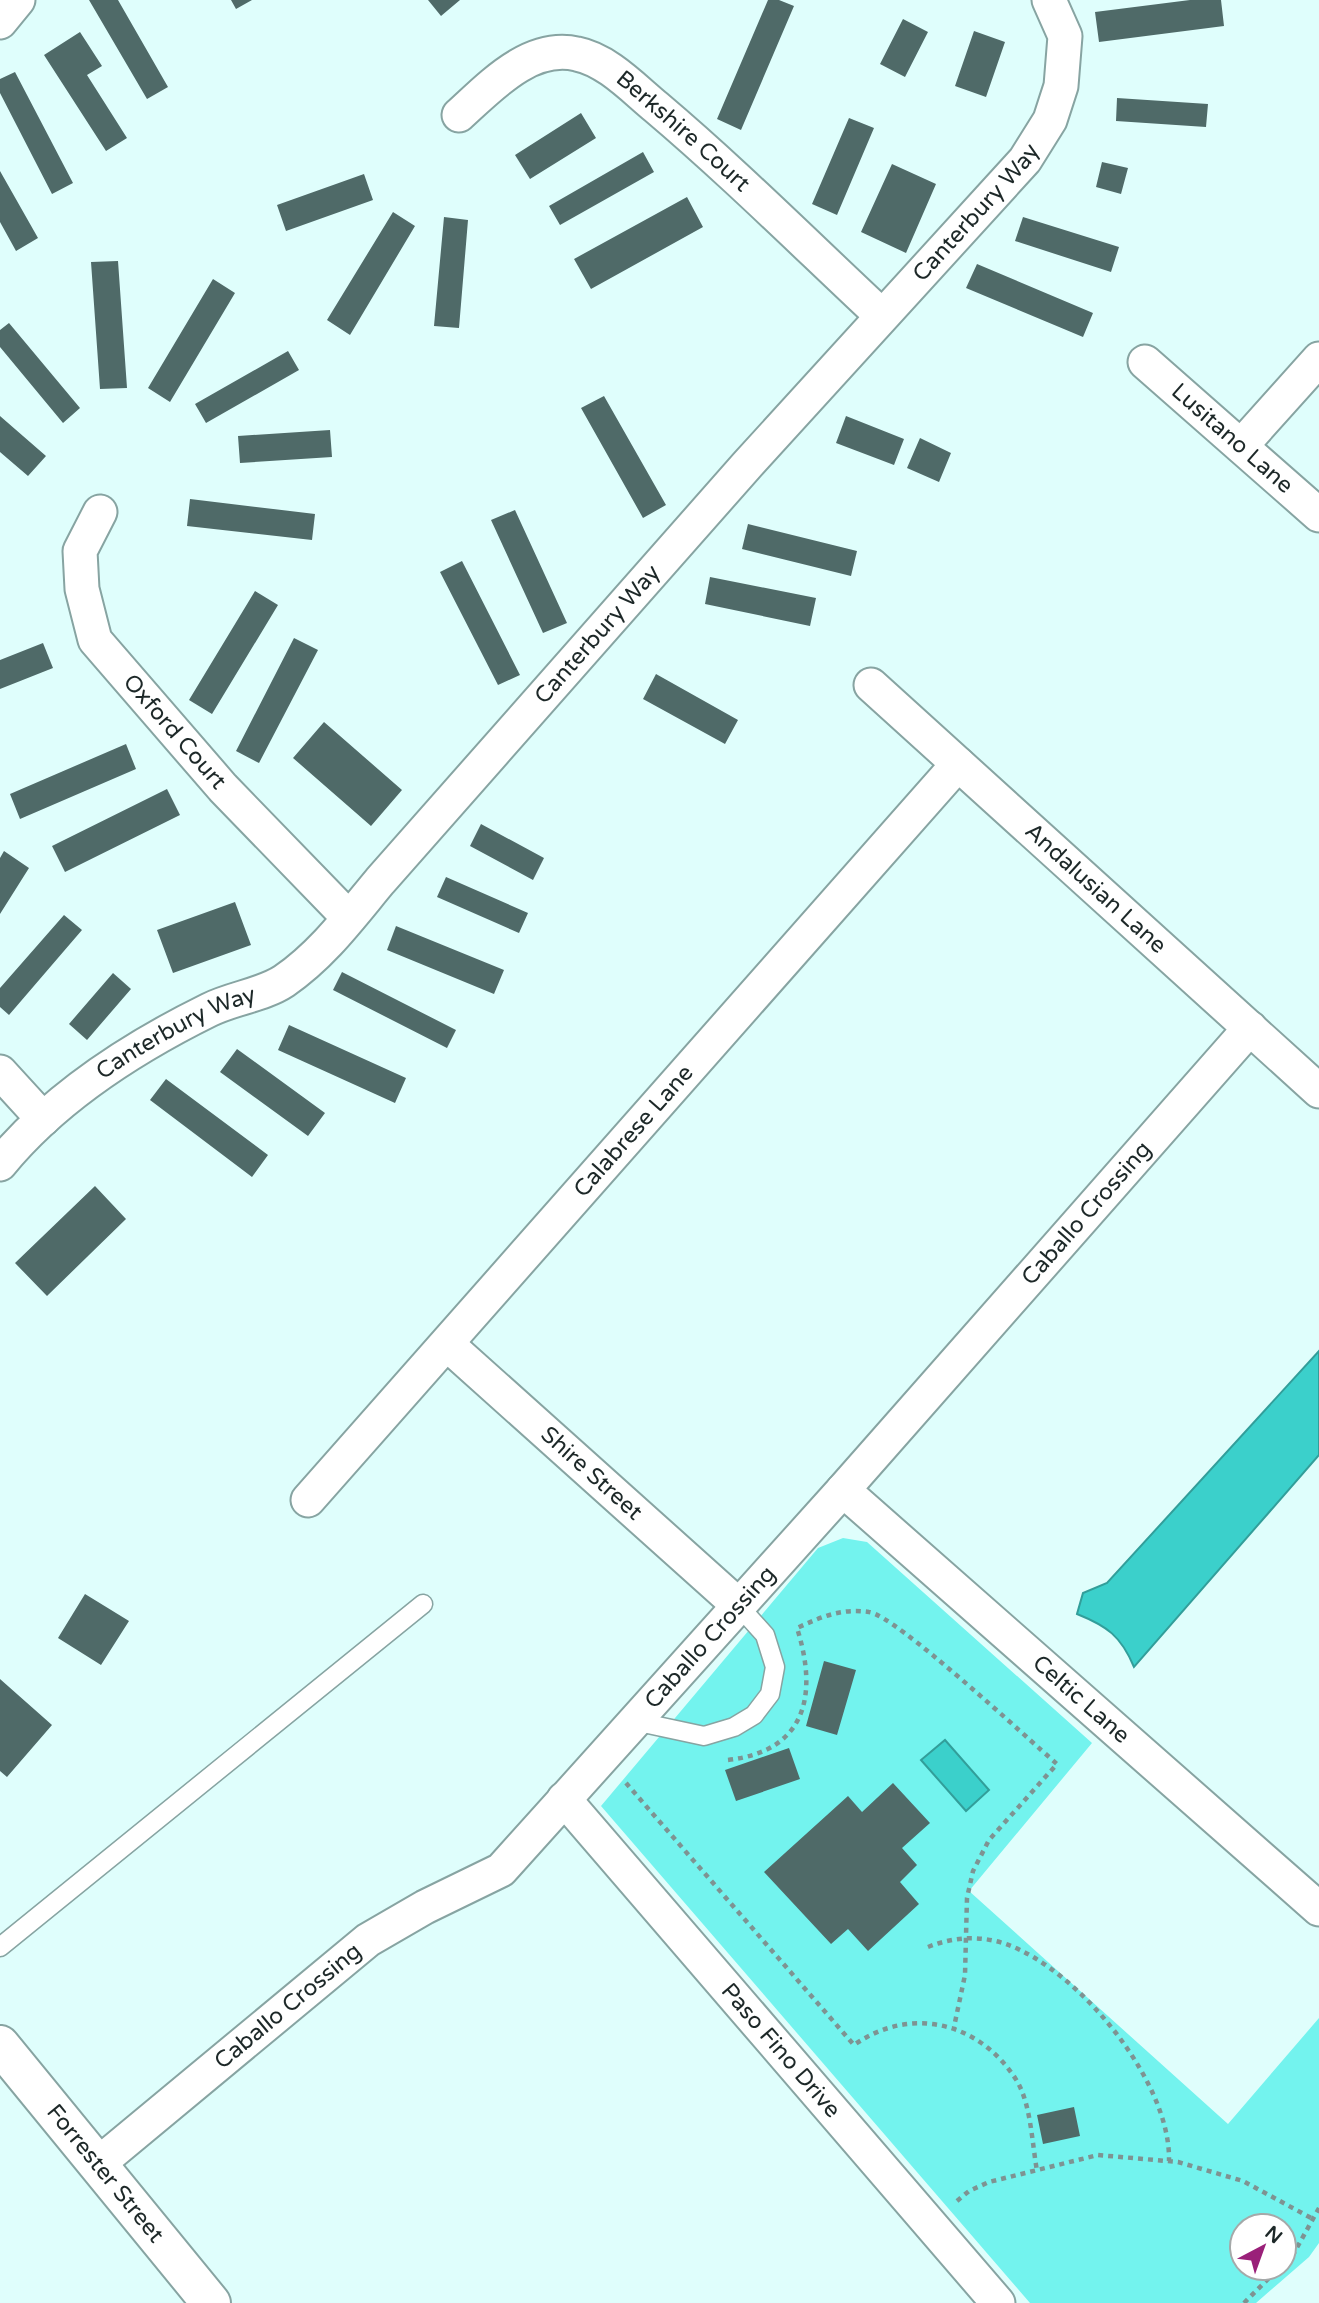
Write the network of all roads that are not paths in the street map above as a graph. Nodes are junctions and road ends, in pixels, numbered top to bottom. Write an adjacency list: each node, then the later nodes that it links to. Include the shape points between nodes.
1 (18, 0): 3 (street)
2 (1049, 0): 5 (street, Canterbury Way, via 1065,36 1061,86 1050,120 1025,160)
3 (0, 22)
4 (459, 115): 5 (street, Berkshire Court, via 510,69 544,56 576,53 613,71 685,132)
5 (883, 316): 13 (street, Canterbury Way)
6 (1319, 359): 8 (street)
7 (1146, 362): 8 (street, Lusitano Lane)
8 (1241, 446): 10 (street, Lusitano Lane)
9 (100, 512): 13 (street, Oxford Court, via 80,551 82,589 95,640 223,788)
10 (1319, 516)
11 (872, 685): 12 (street, Andalusian Lane)
12 (958, 764): 14 (street, Andalusian Lane); 19 (street, Calabrese Lane)
13 (349, 918): 17 (street, Canterbury Way, via 333,939 282,982 210,1009 88,1081)
14 (1250, 1028): 16 (street, Andalusian Lane); 20 (street, Caballo Crossing)
15 (0, 1072): 17 (street)
16 (1319, 1091)
17 (43, 1119): 18 (street, Canterbury Way)
18 (0, 1164)
19 (447, 1345): 21 (street, Calabrese Lane); 23 (street, Shire Street)
20 (843, 1490): 23 (street, Caballo Crossing); 26 (street, Celtic Lane)
21 (308, 1500)
22 (424, 1604): 27 (lane)
23 (737, 1604): 24 (street, Caballo Crossing); 24 (lane, via 765,1635 775,1667 770,1694 754,1715 704,1736)
24 (634, 1721): 25 (street, Caballo Crossing)
25 (564, 1798): 29 (street, Caballo Crossing, via 501,1870 425,1906 368,1940); 31 (street, Paso Fino Drive)
26 (1319, 1909)
27 (0, 1947)
28 (0, 2045): 29 (street, Forrester Street)
29 (98, 2164): 30 (street, Forrester Street)
30 (211, 2303)
31 (998, 2303)

